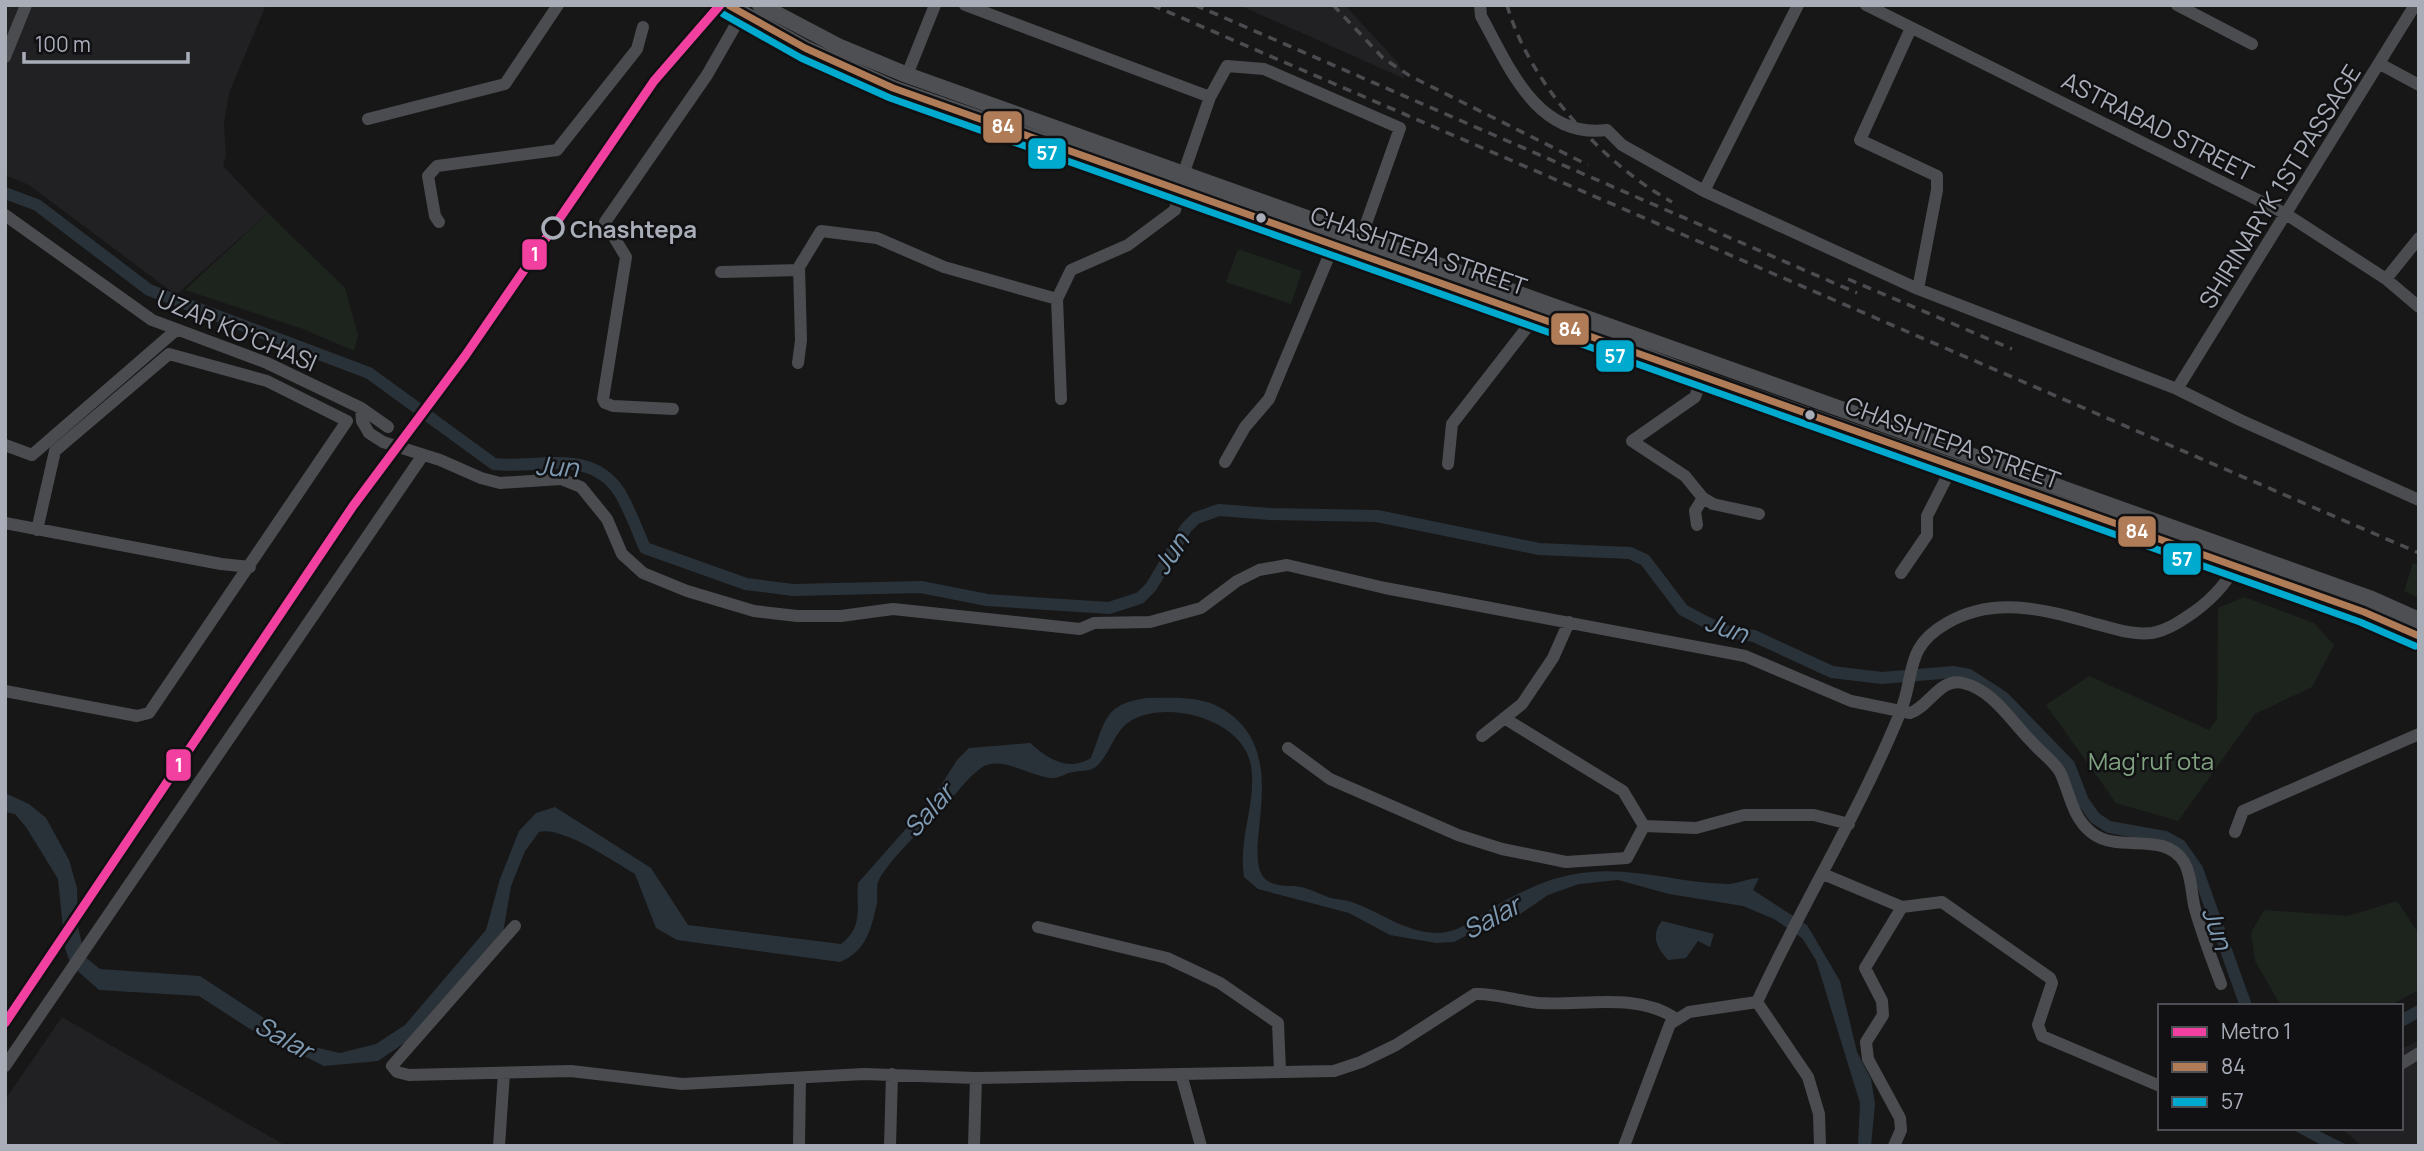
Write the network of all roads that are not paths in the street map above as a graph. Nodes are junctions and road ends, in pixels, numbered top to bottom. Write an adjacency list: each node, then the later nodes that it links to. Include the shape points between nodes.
1 (26, 5): 15 (street)
2 (558, 5): 20 (street, via 505,84)
3 (760, 5): 17 (main road, CHASHTEPA STREET, via 840,47)
4 (935, 5): 17 (street)
5 (965, 5): 19 (street)
6 (1480, 5): 23 (street, via 1481,16 1516,82 1544,111 1586,133 1607,130 1622,145)
7 (1798, 5): 23 (street)
8 (1866, 5): 13 (street, ASTRABAD STREET)
9 (2177, 5): 14 (street)
10 (2415, 5): 16 (street, SHIRINARYK 1ST PASSAGE)
11 (735, 9): 22 (main road, CHASHTEPA STREET, via 805,48 893,88); 42 (street, via 707,75 605,222 626,257 605,403)
12 (643, 27): 26 (street, via 637,49 557,150 430,170)
13 (1911, 28): 24 (street, ASTRABAD STREET); 33 (street, via 1860,140 1937,176)
14 (2252, 44)
15 (5, 57)
16 (2381, 64): 18 (street); 24 (street, SHIRINARYK 1ST PASSAGE)
17 (908, 75): 21 (main road, CHASHTEPA STREET)
18 (2419, 85)
19 (1210, 97): 21 (street); 27 (street, via 1227,66 1264,69 1400,128)
20 (368, 118)
21 (1184, 172): 22 (street); 27 (main road, CHASHTEPA STREET)
22 (1181, 191): 29 (main road, CHASHTEPA STREET); 34 (street, via 1175,210 1128,245 1070,270)
23 (1704, 191): 33 (street)
24 (2286, 214): 32 (street, ASTRABAD STREET); 40 (street, SHIRINARYK 1ST PASSAGE)
25 (5, 215): 37 (street, UZAR KO'CHASI, via 121,299)
26 (439, 222)
27 (1362, 235): 54 (main road, CHASHTEPA STREET)
28 (2419, 238): 32 (street)
29 (1334, 244): 36 (main road, CHASHTEPA STREET); 48 (street, via 1269,399)
30 (799, 270): 31 (street); 34 (street, via 821,231 877,238 944,267); 38 (street)
31 (721, 272)
32 (2386, 279): 35 (street, ASTRABAD STREET)
33 (1917, 289): 40 (street)
34 (1057, 299): 41 (street)
35 (2419, 307)
36 (1533, 313): 39 (main road, CHASHTEPA STREET); 49 (street, via 1532,321 1452,424)
37 (175, 331): 43 (street, UZAR KO'CHASI, via 267,363); 46 (street, via 32,455)
38 (798, 363)
39 (1702, 378): 50 (main road, CHASHTEPA STREET); 51 (street, via 1695,397 1632,441 1685,476)
40 (2177, 389): 52 (street)
41 (1061, 399)
42 (673, 409)
43 (361, 410): 44 (street); 45 (street, UZAR KO'CHASI); 47 (street, via 369,433)
44 (347, 421): 57 (street, via 267,381 170,354 55,451); 59 (street)
45 (388, 427)
46 (5, 445)
47 (423, 455): 62 (street, via 500,483 572,482 598,506 622,554 643,573 754,611 841,616 893,609 1080,629 1094,623 1150,622 1201,608 1237,580 1259,569 1287,565); 82 (street)
48 (1224, 461)
49 (1448, 464)
50 (1952, 467): 54 (main road, CHASHTEPA STREET); 60 (street, via 1927,516 1927,535)
51 (1703, 498): 53 (street); 56 (street, via 1695,512)
52 (2419, 500)
53 (1759, 514)
54 (2131, 522): 58 (main road, CHASHTEPA STREET)
55 (5, 523): 57 (street)
56 (1697, 524)
57 (37, 530): 59 (street)
58 (2238, 560): 61 (main road, CHASHTEPA STREET, via 2372,599); 63 (main road, CHASHTEPA STREET); 65 (street, via 2211,600 2177,625 2154,632 2132,634 2043,610 1989,606 1945,624 1921,645 1911,662)
59 (250, 567): 64 (street, via 149,713 137,716)
60 (1900, 573)
61 (2419, 620)
62 (1569, 622): 65 (street, via 1745,656 1851,701); 66 (street, via 1553,659 1522,704)
63 (2419, 636)
64 (5, 691)
65 (1903, 704): 70 (street); 77 (street, via 1918,710 1950,683 1962,682 1980,691 2003,708 2059,771 2082,824 2093,834 2106,841 2174,850 2189,872 2195,907)
66 (1504, 718): 68 (street); 71 (street, via 1623,791)
67 (2419, 734): 72 (street, via 2243,811)
68 (1482, 736)
69 (1288, 748): 71 (street, via 1330,779 1458,835 1502,849 1566,862 1628,858)
70 (1849, 824): 71 (street, via 1814,815 1744,815 1696,828); 73 (street)
71 (1644, 826)
72 (2235, 832)
73 (1823, 874): 74 (street); 78 (street)
74 (1902, 907): 89 (street, via 1942,902 2050,978 2038,1025 2042,1036); 97 (street, via 1865,968 1882,1001 1883,1015 1867,1037 1868,1059 1900,1118)
75 (515, 926): 84 (street, via 392,1066 409,1075)
76 (1038, 928): 83 (street, via 1167,958 1220,983 1278,1023)
77 (2221, 984)
78 (1757, 1002): 79 (street); 96 (street, via 1808,1077 1819,1114)
79 (1675, 1018): 83 (street, via 1661,1009 1619,1002 1539,1003 1475,994 1396,1045 1354,1065 1334,1071); 95 (street)
80 (2419, 1053): 81 (street)
81 (2403, 1063)
82 (5, 1066)
83 (1280, 1071): 86 (street)
84 (504, 1073): 87 (street, via 571,1071 682,1084); 90 (street)
85 (892, 1074): 87 (street); 88 (street); 92 (street)
86 (1181, 1074): 88 (street); 94 (street)
87 (800, 1078): 91 (street)
88 (976, 1078): 93 (street)
89 (2158, 1085)
90 (499, 1146)
91 (799, 1146)
92 (890, 1146)
93 (974, 1146)
94 (1201, 1146)
95 (1624, 1146)
96 (1820, 1146)
97 (1894, 1146)

